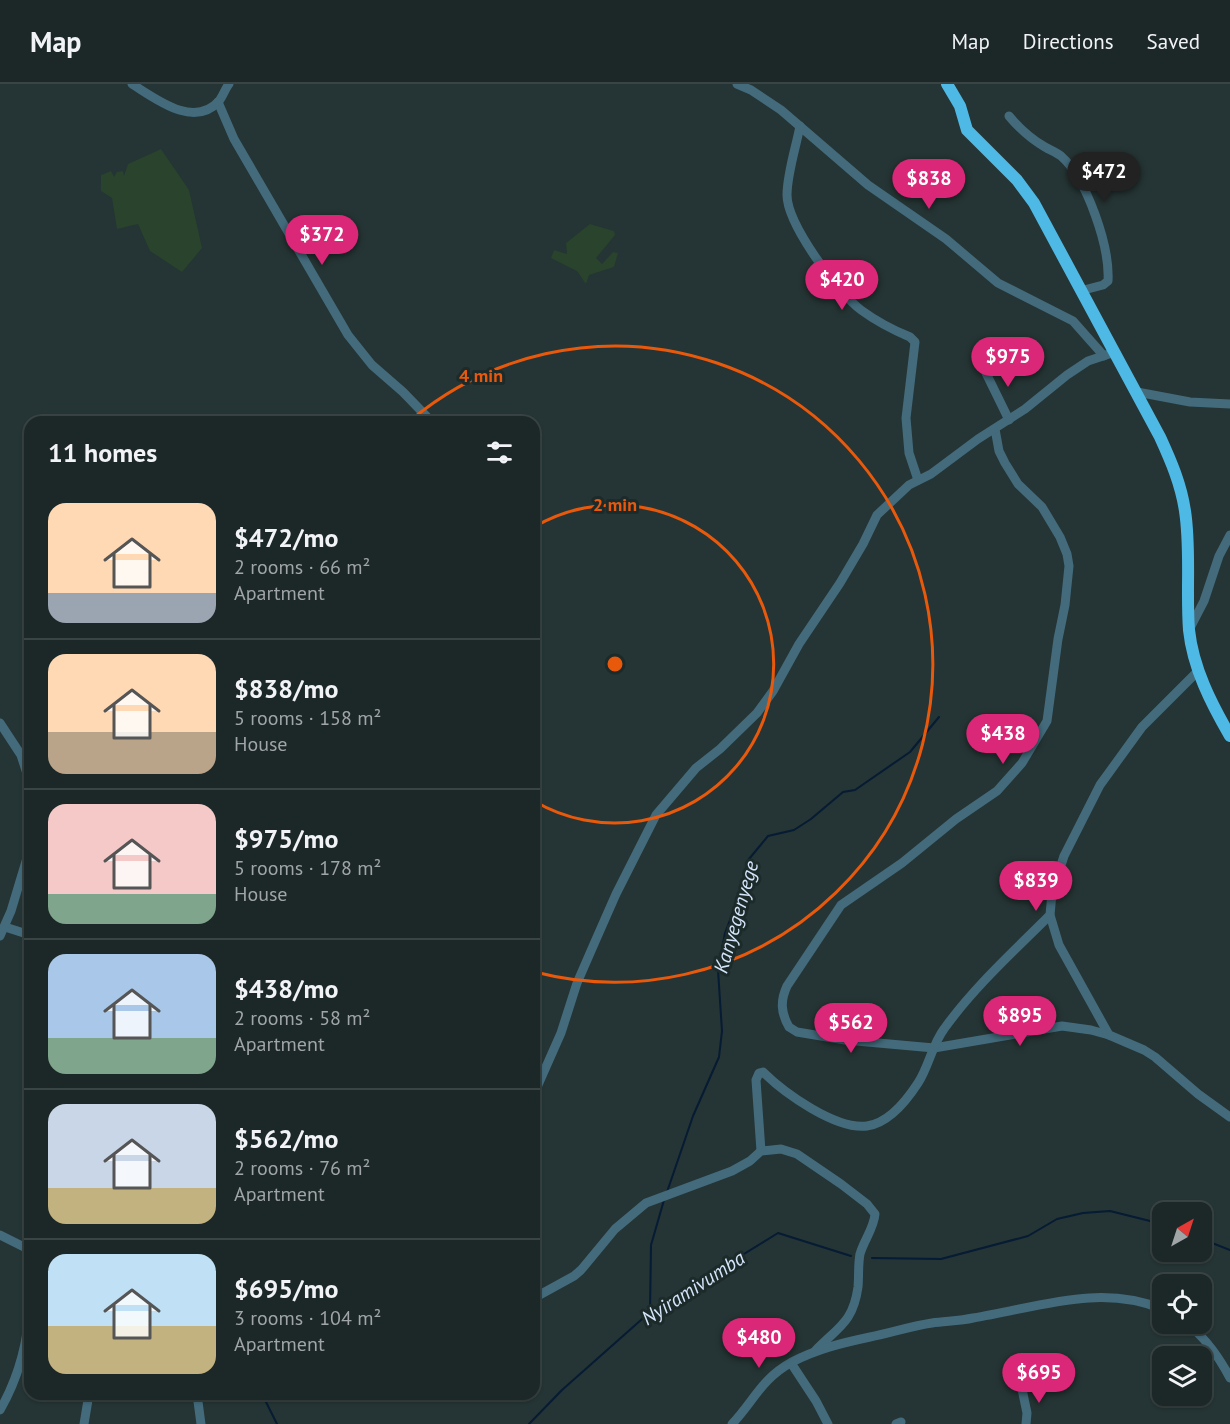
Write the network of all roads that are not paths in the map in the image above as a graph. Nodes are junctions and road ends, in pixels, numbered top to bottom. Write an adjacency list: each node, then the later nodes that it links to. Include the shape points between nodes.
1 (132, 84): 5 (street, via 189,113)
2 (229, 84): 5 (street)
3 (738, 84): 7 (street)
4 (947, 84): 8 (highway, via 960,106 967,130 1026,192)
5 (218, 102): 13 (street, via 234,139 331,310 372,365)
6 (1009, 116): 8 (street, via 1022,130 1062,157 1095,215 1105,246 1108,281)
7 (800, 126): 9 (street, via 868,185 946,239 998,283 1073,321); 16 (street, via 787,195 800,232 850,300 915,342 906,418 909,453)
8 (1080, 291): 9 (highway)
9 (1109, 354): 11 (highway); 14 (street, via 1088,361)
10 (1003, 355): 14 (street, via 988,364 986,373)
11 (1137, 393): 12 (street); 18 (highway, via 1181,491 1187,529)
12 (1230, 404)
13 (426, 416)
14 (1009, 420): 15 (street)
15 (996, 429): 16 (street); 29 (street, via 1005,463 1018,484 1042,507 1067,554 1065,604 1047,721 1022,763 997,791 841,905 787,986 781,1004 786,1023 797,1032)
16 (918, 480): 30 (street, via 877,515 840,583 757,713 696,768 656,814 577,983)
17 (1230, 535): 18 (street)
18 (1190, 630): 19 (highway)
19 (1198, 671): 21 (highway); 24 (street, via 1142,727 1100,785 1064,856 1052,893)
20 (0, 723): 22 (street)
21 (1230, 736)
22 (24, 764)
23 (24, 868): 25 (street)
24 (1050, 915): 28 (street, via 1059,945); 29 (street, via 956,1014)
25 (5, 927): 26 (street); 27 (street)
26 (24, 933)
27 (0, 936)
28 (1109, 1035): 29 (street, via 1062,1026); 31 (street, via 1155,1057)
29 (934, 1048): 32 (street, via 923,1073 899,1108 870,1126 842,1122 808,1107 764,1072 759,1073 756,1080)
30 (540, 1080)
31 (1230, 1117)
32 (761, 1151): 35 (street, via 732,1171 646,1203 615,1229 574,1276); 39 (street, via 781,1149 797,1154 867,1204 874,1214 860,1254 852,1312)
33 (0, 1235): 34 (street)
34 (24, 1247)
35 (540, 1295)
36 (1152, 1307): 39 (street, via 1117,1298 1064,1300 901,1329)
37 (1199, 1334): 41 (street)
38 (24, 1348): 45 (street, via 20,1367)
39 (814, 1351): 40 (street)
40 (791, 1363): 48 (street, via 766,1380); 49 (street)
41 (1230, 1377)
42 (1047, 1380): 50 (street, via 1027,1384 1022,1389)
43 (88, 1400): 46 (street)
44 (198, 1400): 47 (street)
45 (0, 1410)
46 (84, 1424)
47 (201, 1424)
48 (732, 1424)
49 (828, 1424)
50 (1026, 1424)

